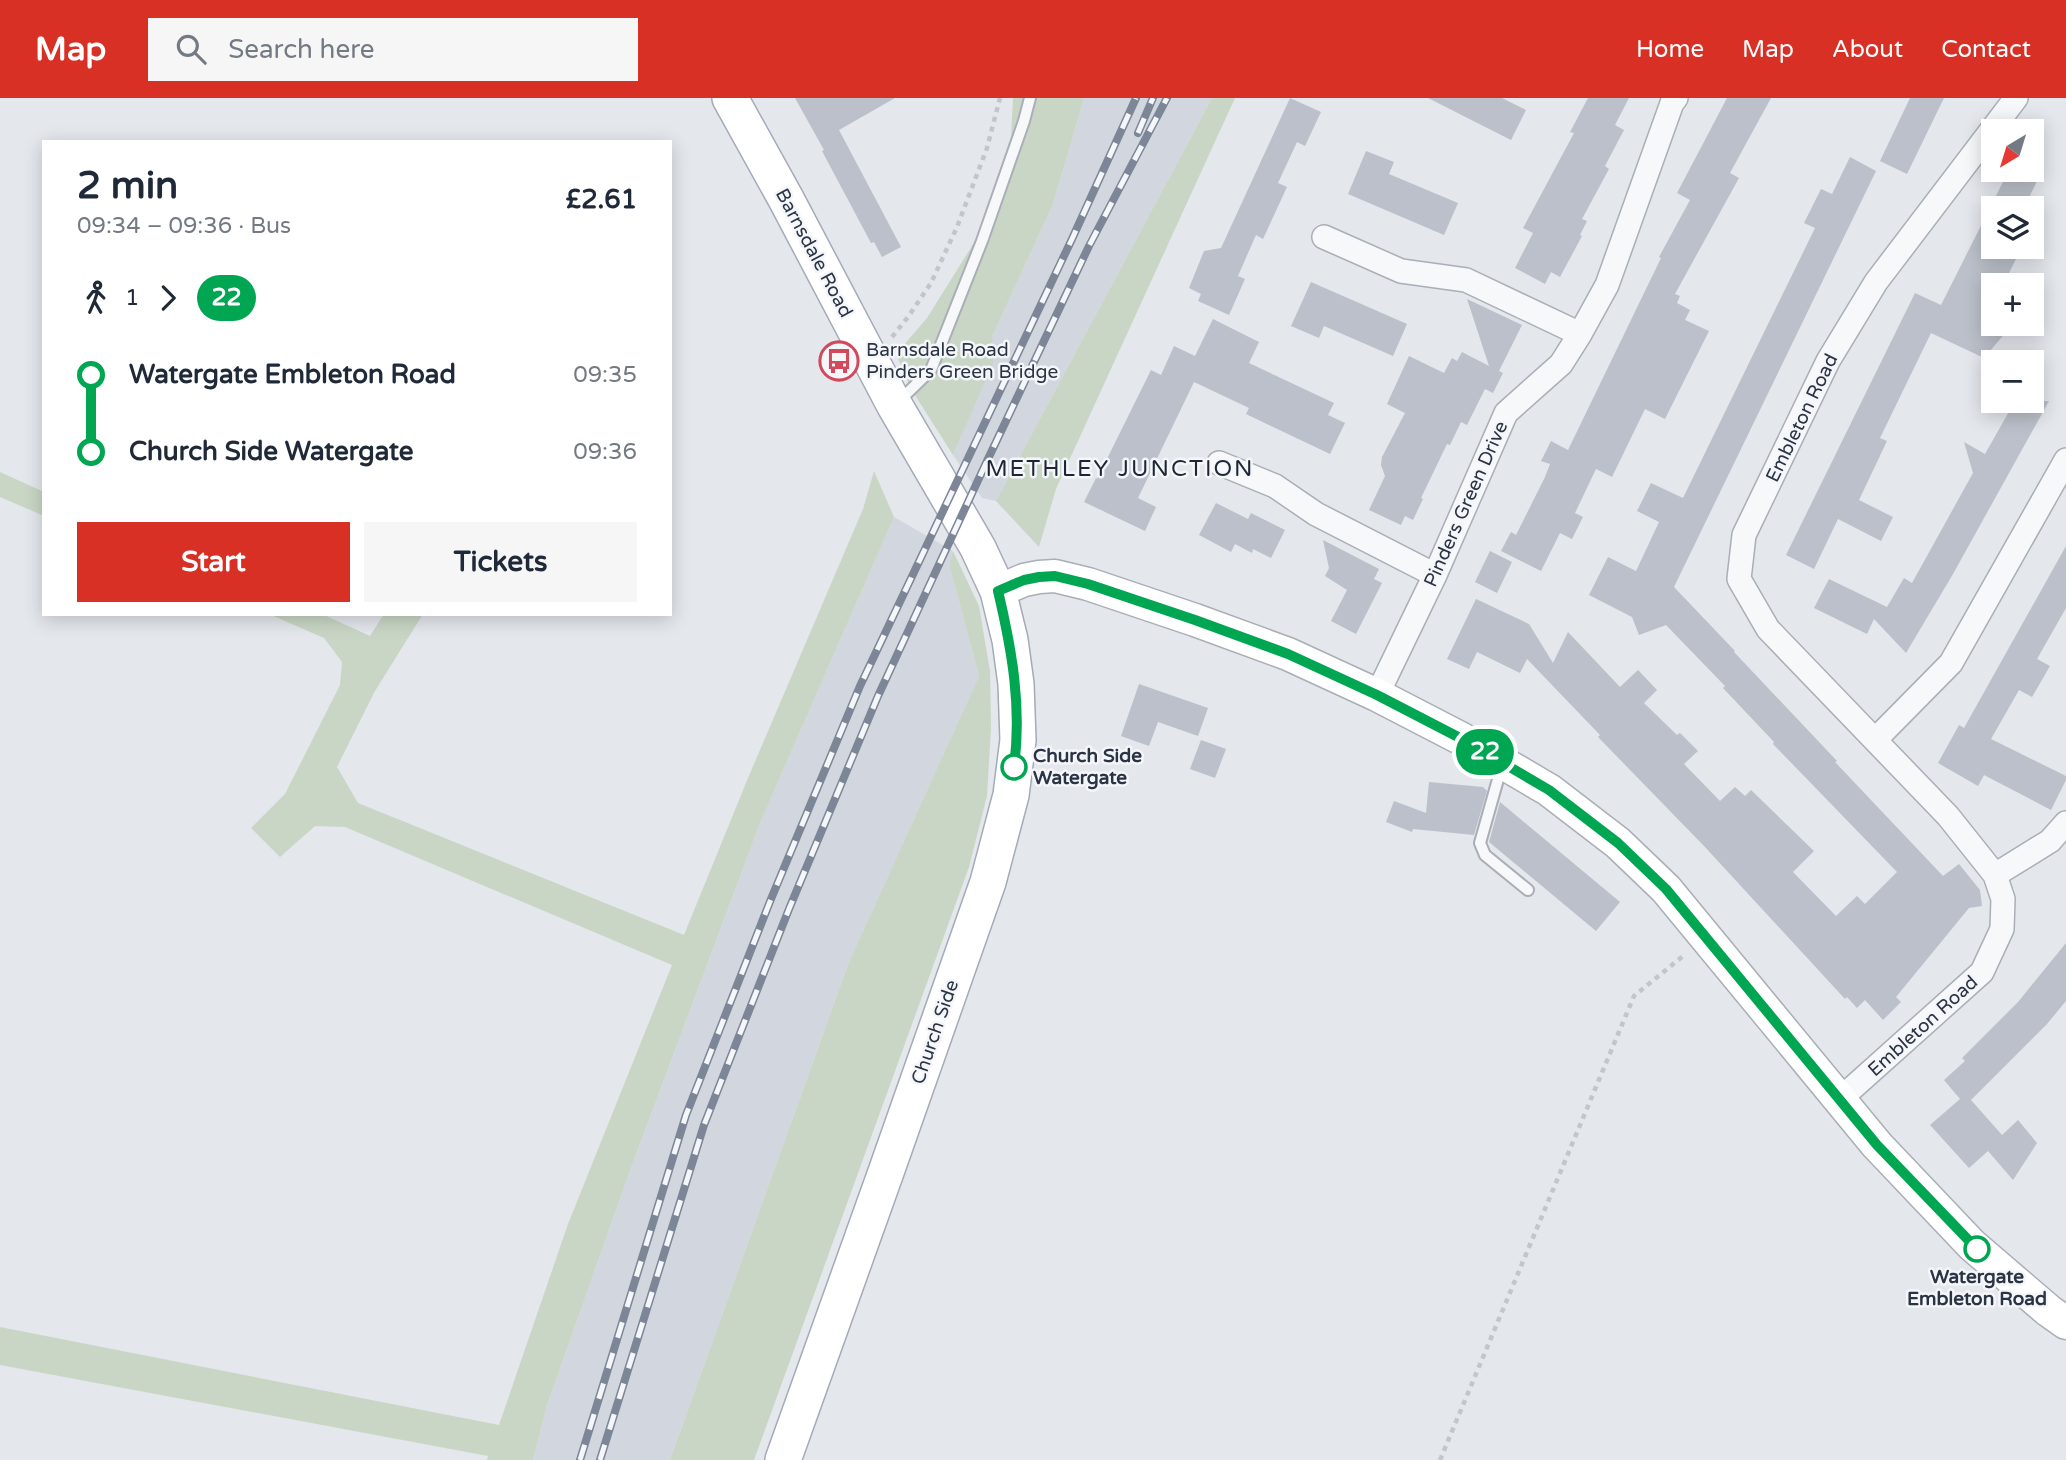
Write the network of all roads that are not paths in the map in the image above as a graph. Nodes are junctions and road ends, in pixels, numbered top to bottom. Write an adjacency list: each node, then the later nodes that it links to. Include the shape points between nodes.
1 (730, 98): 7 (main road, Barnsdale Road)
2 (1030, 98): 7 (lane, via 982,241 931,370)
3 (1676, 98): 6 (street, Pinders Green Drive, via 1607,285)
4 (2016, 98): 13 (street, Embleton Road, via 1876,282 1828,361 1744,534 1739,579 1768,629)
5 (1324, 237): 6 (street, via 1401,271 1466,280)
6 (1580, 334): 10 (street, Pinders Green Drive, via 1561,364 1507,414)
7 (895, 406): 11 (main road, Barnsdale Road)
8 (2066, 460): 13 (street, via 1951,663)
9 (1219, 463): 10 (street, via 1275,486 1316,514)
10 (1435, 575): 12 (street, Pinders Green Drive)
11 (998, 591): 12 (main road, via 1039,577 1088,584 1288,654); 20 (main road, Church Side, via 1016,684 1018,740 1011,795 983,895)
12 (1377, 695): 14 (main road)
13 (1875, 740): 16 (street, Embleton Road, via 1948,816)
14 (1503, 762): 17 (lane, via 1480,843 1485,855); 18 (main road, via 1549,790 1618,843 1666,889)
15 (2066, 823): 16 (street, via 2050,841)
16 (1995, 874): 18 (street, Embleton Road, via 2003,900 2002,929 1982,972)
17 (1528, 890)
18 (1839, 1100): 19 (main road, via 1972,1245)
19 (2066, 1323)
20 (783, 1460)

